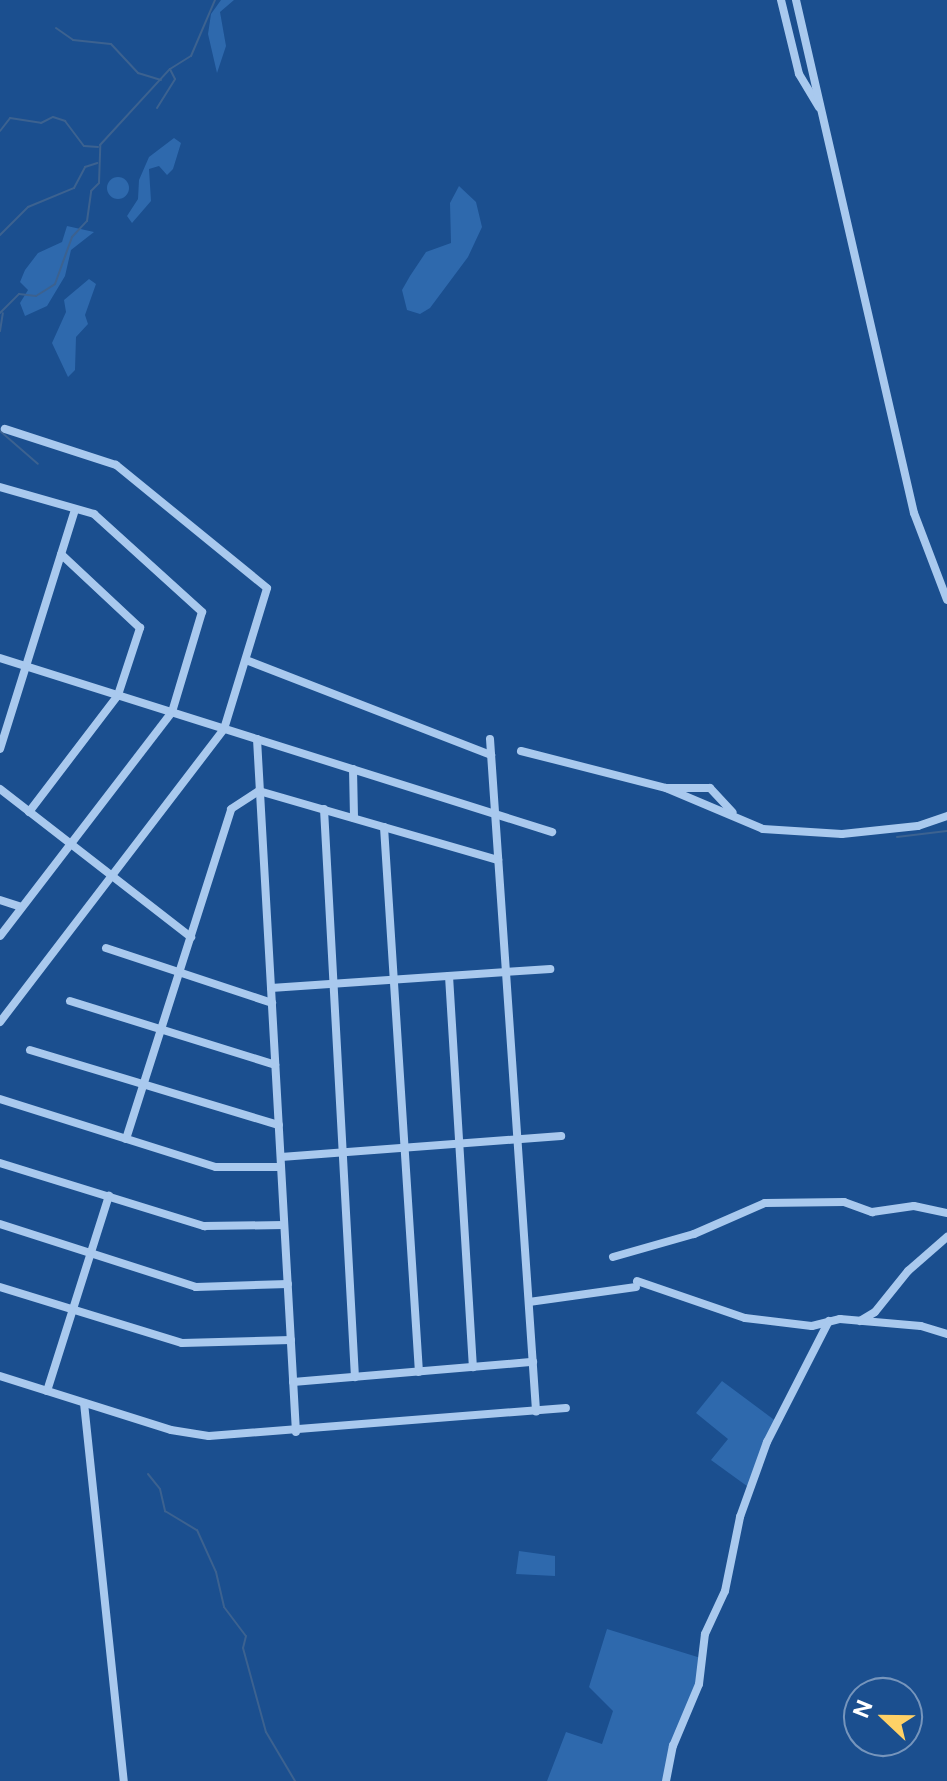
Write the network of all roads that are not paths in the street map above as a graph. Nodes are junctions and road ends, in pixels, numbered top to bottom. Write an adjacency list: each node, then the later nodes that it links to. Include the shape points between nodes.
1 (781, 0): 3 (street, via 799,74)
2 (796, 0): 3 (street)
3 (822, 112): 8 (street, via 914,513)
4 (5, 429): 10 (street, via 116,465 261,580 267,597)
5 (0, 487): 6 (street)
6 (75, 509): 7 (street); 13 (street, via 94,514 200,605)
7 (61, 554): 11 (street); 12 (street, via 140,628)
8 (947, 600)
9 (0, 658): 11 (street)
10 (246, 660): 14 (street); 19 (street)
11 (26, 666): 12 (street); 17 (street)
12 (118, 695): 13 (street); 25 (street)
13 (172, 712): 14 (street); 32 (street)
14 (224, 729): 15 (street); 34 (street)
15 (257, 739): 20 (street); 23 (street)
16 (490, 739): 19 (street)
17 (0, 749)
18 (521, 751): 21 (street)
19 (491, 755): 27 (street)
20 (353, 769): 27 (street); 29 (street)
21 (666, 788): 26 (street); 26 (street, via 710,788)
22 (0, 789): 25 (street)
23 (259, 791): 24 (street); 38 (street, via 231,809); 46 (street)
24 (324, 809): 29 (street); 45 (street)
25 (29, 812): 32 (street)
26 (732, 813): 28 (street, via 763,829 842,834 918,826)
27 (495, 814): 31 (street); 33 (street)
28 (947, 816)
29 (354, 818): 30 (street)
30 (384, 827): 33 (street); 44 (street)
31 (552, 832)
32 (71, 844): 34 (street); 36 (street)
33 (498, 860): 41 (street)
34 (112, 876): 38 (street); 49 (street)
35 (0, 900): 36 (street)
36 (22, 907): 37 (street)
37 (0, 936)
38 (191, 937): 42 (street)
39 (106, 948): 42 (street)
40 (550, 969): 41 (street)
41 (506, 972): 43 (street); 58 (street)
42 (179, 973): 48 (street); 50 (street)
43 (449, 976): 44 (street); 59 (street)
44 (394, 980): 45 (street); 60 (street)
45 (333, 984): 46 (street); 61 (street)
46 (271, 988): 48 (street)
47 (70, 1001): 50 (street)
48 (272, 1003): 52 (street)
49 (0, 1022)
50 (161, 1029): 52 (street); 53 (street)
51 (30, 1050): 53 (street)
52 (275, 1065): 55 (street)
53 (143, 1084): 55 (street); 57 (street)
54 (0, 1099): 57 (street)
55 (279, 1125): 62 (street)
56 (561, 1136): 58 (street)
57 (126, 1139): 62 (street, via 216,1167)
58 (517, 1139): 59 (street); 73 (street)
59 (459, 1144): 60 (street); 80 (street)
60 (404, 1148): 61 (street); 81 (street)
61 (343, 1153): 62 (street); 83 (street)
62 (281, 1162): 67 (street)
63 (0, 1163): 64 (street)
64 (109, 1196): 67 (street, via 204,1226); 69 (street)
65 (947, 1213): 70 (street, via 914,1206 872,1212 844,1202 765,1203 694,1234)
66 (0, 1224): 69 (street)
67 (284, 1225): 71 (street)
68 (947, 1237): 76 (street)
69 (91, 1253): 71 (street, via 196,1287); 74 (street)
70 (613, 1257)
71 (288, 1284): 78 (street)
72 (0, 1287): 74 (street)
73 (529, 1302): 75 (street, via 636,1284 745,1318 812,1326); 79 (street)
74 (73, 1309): 78 (street, via 182,1343); 85 (street)
75 (829, 1321): 76 (street); 91 (street, via 767,1442 740,1517 725,1591 705,1634 699,1684 673,1746)
76 (860, 1321): 77 (street, via 921,1326)
77 (947, 1334)
78 (291, 1340): 84 (street)
79 (533, 1362): 80 (street); 88 (street)
80 (473, 1367): 81 (street)
81 (419, 1372): 83 (street)
82 (0, 1376): 85 (street)
83 (355, 1377): 84 (street)
84 (293, 1382): 89 (street)
85 (47, 1391): 86 (street)
86 (84, 1403): 89 (street, via 209,1436); 90 (street)
87 (566, 1408): 88 (street)
88 (536, 1411): 89 (street)
89 (296, 1432)
90 (124, 1781)
91 (666, 1781)

